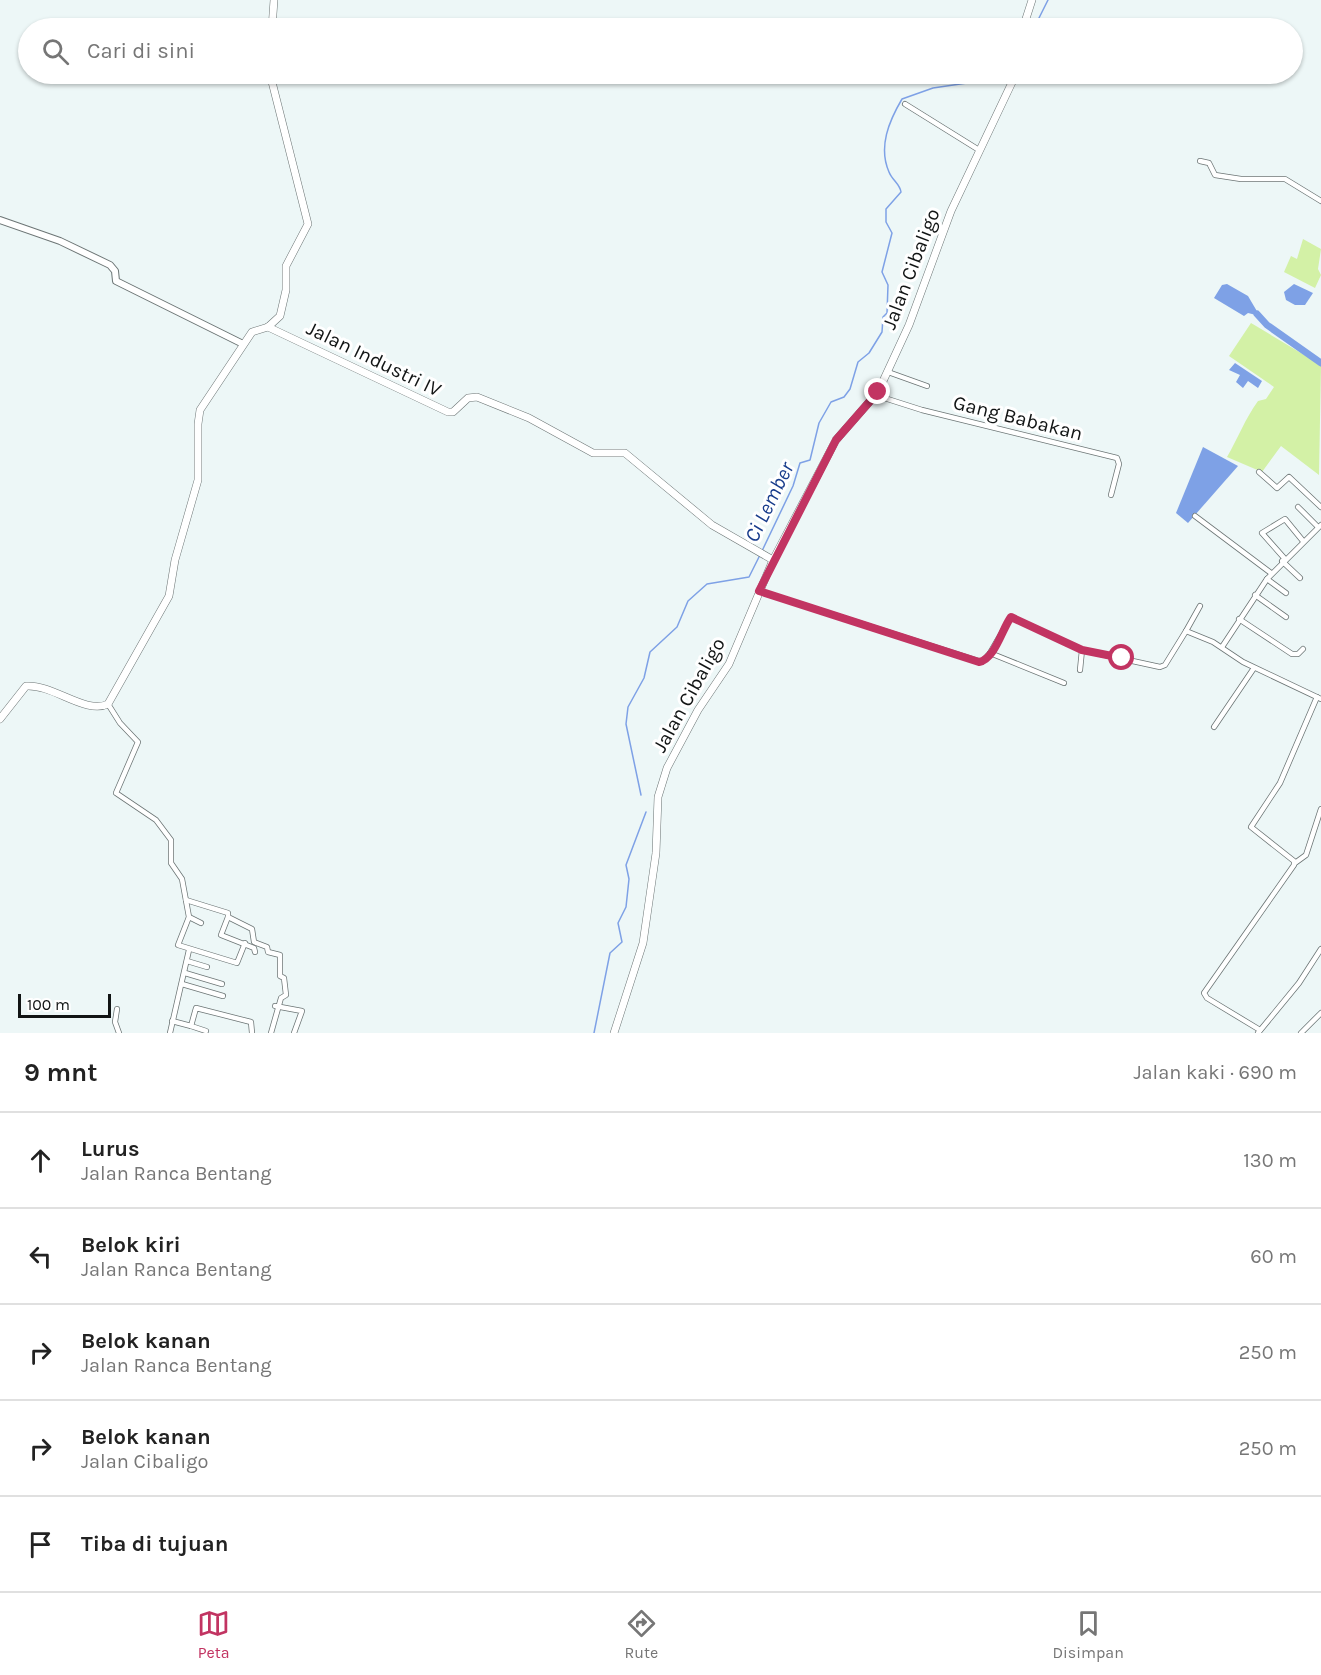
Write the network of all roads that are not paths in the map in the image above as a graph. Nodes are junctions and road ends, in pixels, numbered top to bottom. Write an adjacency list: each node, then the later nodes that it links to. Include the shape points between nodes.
1 (274, 0): 3 (main road)
2 (1032, 0): 4 (main road)
3 (273, 18)
4 (1026, 18)
5 (273, 84): 12 (main road, via 308,224 286,266 280,316)
6 (1011, 84): 8 (main road, Jalan Cibaligo)
7 (905, 104): 8 (street)
8 (979, 150): 14 (main road, Jalan Cibaligo)
9 (1200, 161): 10 (street, via 1209,163 1215,175 1285,179)
10 (1321, 201)
11 (0, 220): 13 (street, via 60,241 110,265 116,281)
12 (268, 327): 13 (main road, via 252,332); 24 (main road, Jalan Industri IV, via 448,412 468,398 477,397 529,418 593,453 625,453 712,525)
13 (243, 344): 44 (main road, via 200,410 198,480 169,596)
14 (888, 372): 15 (street); 16 (main road, Jalan Cibaligo)
15 (927, 386)
16 (875, 396): 18 (street, Gang Babakan, via 1117,458); 24 (main road, Jalan Cibaligo, via 836,440)
17 (1259, 472): 20 (street, via 1277,488 1289,477)
18 (1111, 495)
19 (1298, 507): 22 (street)
20 (1321, 507)
21 (1195, 516): 26 (street)
22 (1320, 526): 23 (street)
23 (1303, 541): 25 (street); 25 (street, via 1285,519 1262,533)
24 (773, 560): 29 (main road, Jalan Cibaligo)
25 (1283, 560): 26 (street); 27 (street)
26 (1271, 573): 28 (street)
27 (1300, 578)
28 (1267, 579): 30 (street); 31 (street)
29 (759, 591): 39 (street, via 957,656 982,662); 75 (main road, Jalan Cibaligo, via 729,664 695,715 662,782 646,924)
30 (1286, 593)
31 (1255, 595): 33 (street); 34 (street)
32 (1200, 606): 35 (street)
33 (1286, 617)
34 (1239, 619): 36 (street); 37 (street, via 1292,654)
35 (1186, 631): 36 (street); 38 (street, via 1160,667)
36 (1222, 647): 40 (street)
37 (1303, 649)
38 (1082, 650): 39 (street, via 1011,617); 41 (street)
39 (990, 653): 42 (street)
40 (1254, 668): 43 (street); 46 (street)
41 (1080, 670)
42 (1064, 683)
43 (1319, 698): 48 (street, via 1280,783 1251,827)
44 (108, 704): 45 (main road, via 89,706 42,687 26,686); 49 (street, via 138,742 116,793 162,826 171,840 174,869 182,879)
45 (0, 719)
46 (1214, 727)
47 (1321, 809): 48 (street, via 1306,855)
48 (1295, 863): 69 (street, via 1204,993)
49 (186, 900): 50 (street); 51 (street, via 228,913)
50 (189, 917): 52 (street); 55 (street, via 178,945)
51 (228, 918): 53 (street, via 221,935); 63 (street, via 252,929 253,940 267,947 268,952 280,955 279,976 284,977 286,992)
52 (201, 923)
53 (245, 943): 55 (street, via 237,963); 56 (street)
54 (1321, 949): 69 (street)
55 (189, 950): 57 (street)
56 (255, 952)
57 (187, 961): 58 (street); 59 (street)
58 (207, 967)
59 (185, 973): 60 (street); 61 (street)
60 (182, 984): 62 (street); 66 (street)
61 (222, 984)
62 (223, 996)
63 (276, 1006): 73 (street); 74 (street, via 302,1011)
64 (117, 1009): 70 (street, via 115,1022)
65 (1321, 1013): 76 (street)
66 (172, 1021): 67 (street); 71 (street)
67 (191, 1026): 68 (street); 72 (street, via 196,1008 251,1022)
68 (206, 1031)
69 (1259, 1031)
70 (119, 1033)
71 (170, 1033)
72 (252, 1033)
73 (271, 1033)
74 (294, 1033)
75 (614, 1033)
76 (1301, 1033)

